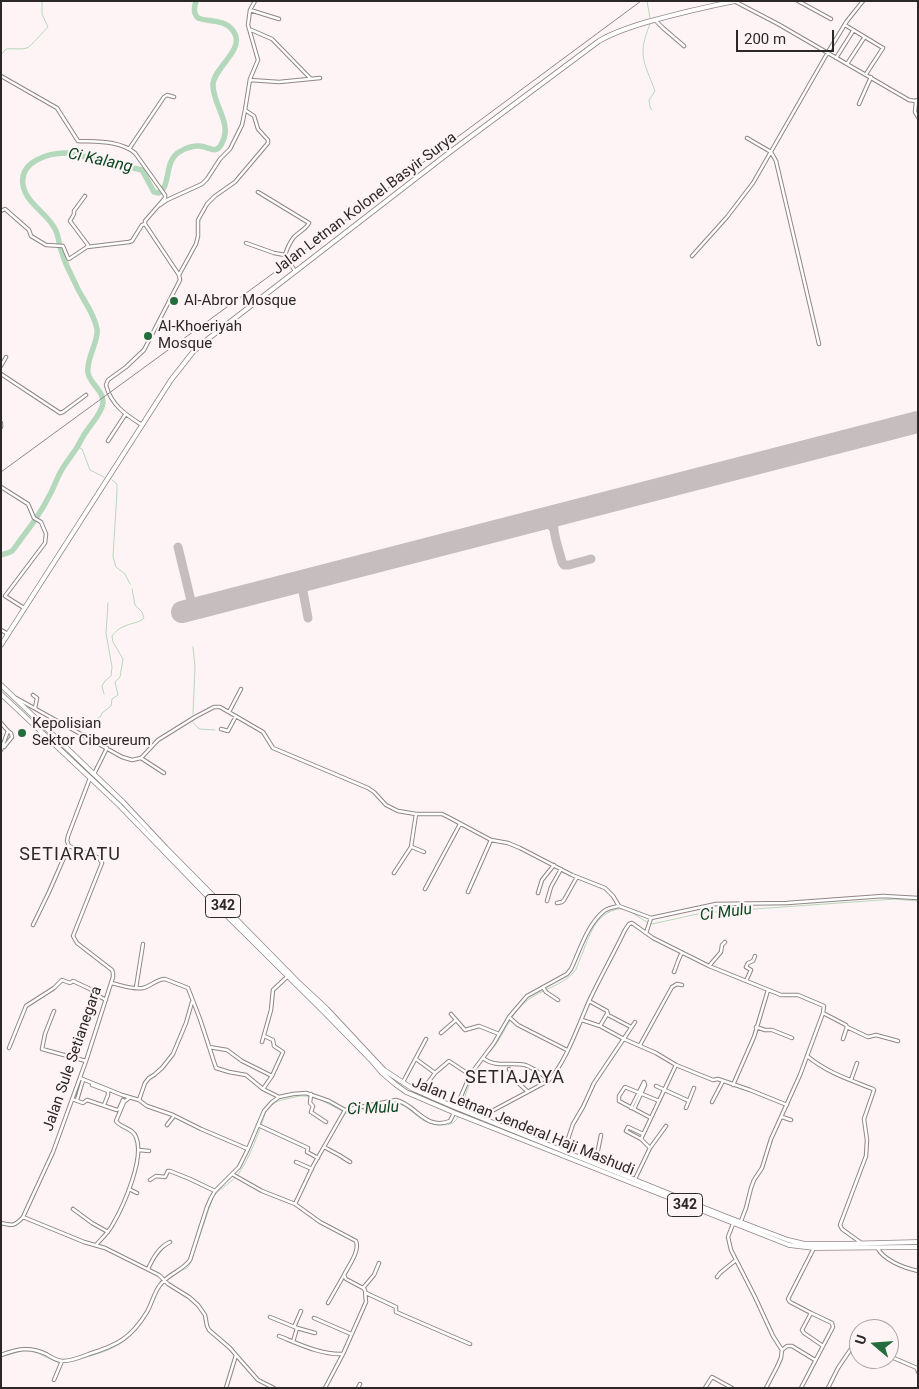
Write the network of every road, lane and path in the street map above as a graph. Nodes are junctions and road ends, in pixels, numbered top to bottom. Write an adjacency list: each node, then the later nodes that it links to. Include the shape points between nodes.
1 (255, 1): 5 (street)
2 (734, 1): 8 (main road); 14 (street)
3 (798, 1): 7 (street)
4 (863, 1): 9 (street)
5 (250, 10): 6 (street); 10 (street)
6 (279, 19)
7 (831, 19)
8 (654, 20): 13 (street); 40 (main road, Jalan Letnan Kolonel Basyir Surya, via 615,32 599,41)
9 (845, 25): 11 (street); 14 (street)
10 (248, 29): 21 (street, via 272,39); 22 (street, via 258,58)
11 (853, 31): 12 (street); 15 (street)
12 (864, 37): 16 (street); 17 (street, via 883,48)
13 (684, 46)
14 (828, 52): 15 (street); 30 (street)
15 (836, 58): 16 (street)
16 (847, 64): 17 (street)
17 (866, 74): 19 (street)
18 (1, 76): 29 (street, via 57,108 78,141 104,142)
19 (871, 77): 24 (street, via 910,100); 25 (street)
20 (320, 78): 21 (street)
21 (311, 79): 22 (street)
22 (252, 80): 26 (street)
23 (174, 97): 29 (street, via 167,95 164,98)
24 (917, 100): 27 (street, via 915,112)
25 (859, 104)
26 (246, 111): 33 (street, via 230,149 207,179); 41 (street, via 254,116 268,143 235,182 207,204 198,220 197,242)
27 (918, 117)
28 (746, 138): 30 (street)
29 (128, 149): 33 (street, via 135,153 164,193 165,198)
30 (771, 152): 39 (street, via 746,193); 42 (street, via 778,166)
31 (258, 192): 38 (street, via 309,223 291,241)
32 (85, 196): 37 (street, via 70,221)
33 (157, 208): 35 (street)
34 (1, 211): 37 (street, via 5,209 29,230 31,236 46,245 63,246 69,259)
35 (145, 224): 37 (street, via 132,241); 41 (street)
36 (246, 243): 38 (street)
37 (87, 247)
38 (285, 255): 40 (street)
39 (692, 256)
40 (295, 271): 48 (main road, Jalan Letnan Kolonel Basyir Surya, via 193,352)
41 (179, 275): 47 (street, via 180,280 144,350 106,383 114,403)
42 (819, 344)
43 (6, 357): 44 (street)
44 (1, 366)
45 (1, 374): 46 (street, via 60,412)
46 (86, 394)
47 (126, 414): 48 (street); 49 (street)
48 (142, 426): 51 (main road, Jalan Letnan Kolonel Basyir Surya)
49 (108, 441)
50 (1, 487): 51 (street, via 28,504 46,534 45,543 5,596)
51 (26, 609): 53 (main road, Jalan Letnan Kolonel Basyir Surya)
52 (1, 630): 53 (street)
53 (9, 635): 54 (main road, Jalan Letnan Kolonel Basyir Surya)
54 (2, 643)
55 (1, 685): 59 (main road, Jalan Letnan Jenderal Haji Mashudi / 342)
56 (242, 689): 61 (street)
57 (1, 694): 67 (main road, Jalan Letnan Jenderal Haji Mashudi / 342)
58 (33, 694): 60 (street, via 37,698)
59 (12, 696): 60 (street); 67 (main road, Jalan Letnan Jenderal Haji Mashudi / 342)
60 (35, 708): 66 (street)
61 (229, 712): 62 (street); 68 (street, via 216,706 195,717 158,740)
62 (236, 716): 64 (street, via 228,731); 72 (street, via 263,732 273,748 368,788 392,809)
63 (1, 723): 65 (street)
64 (221, 729)
65 (8, 731): 65 (street, via 12,737 1,750)
66 (107, 748): 68 (street, via 130,760); 70 (street)
67 (65, 750): 70 (main road, Jalan Letnan Jenderal Haji Mashudi / 342)
68 (142, 758): 69 (street)
69 (164, 773)
70 (92, 777): 71 (main road, Jalan Letnan Jenderal Haji Mashudi / 342); 75 (street, via 68,836)
71 (121, 804): 98 (main road, Jalan Letnan Jenderal Haji Mashudi / 342); 100 (main road, Jalan Letnan Jenderal Haji Mashudi / 342)
72 (416, 814): 73 (street, via 438,814); 76 (street)
73 (460, 824): 74 (street); 82 (street)
74 (491, 840): 78 (street, via 508,843); 83 (street)
75 (68, 846): 90 (street); 101 (street, Jalan Sule Setianegara, via 102,861 73,936 77,943 112,970)
76 (412, 847): 77 (street); 80 (street)
77 (424, 852)
78 (554, 865): 79 (street); 84 (street, via 542,880)
79 (561, 869): 81 (street); 86 (street)
80 (394, 873)
81 (577, 877): 87 (street, via 564,900); 88 (street, via 605,888)
82 (425, 890)
83 (468, 892)
84 (538, 893)
85 (918, 898): 89 (street, via 883,896 716,904)
86 (547, 901)
87 (557, 903)
88 (619, 906): 89 (street); 104 (street, via 604,911 589,930 568,974)
89 (651, 918): 91 (street)
90 (33, 925)
91 (646, 933): 94 (street); 109 (street, via 629,924)
92 (725, 942): 96 (street)
93 (143, 944): 103 (street)
94 (682, 953): 96 (street); 97 (street)
95 (755, 956): 99 (street, via 746,967 751,970)
96 (709, 966): 99 (street)
97 (674, 972)
98 (288, 976): 100 (main road, Jalan Letnan Jenderal Haji Mashudi / 342); 124 (street, via 273,990)
99 (746, 981): 105 (street)
100 (296, 982): 149 (main road, Jalan Letnan Jenderal Haji Mashudi / 342, via 327,1008 384,1070); 168 (main road, Jalan Letnan Jenderal Haji Mashudi / 342, via 394,1084 406,1092)
101 (112, 983): 103 (street); 106 (street, Jalan Sule Setianegara)
102 (682, 985): 131 (street, via 672,987)
103 (136, 988): 108 (street, via 145,988 165,979 188,988)
104 (545, 989): 107 (street); 114 (street, via 527,996)
105 (768, 990): 111 (street, via 821,1003); 120 (street)
106 (106, 1000): 133 (street, via 80,983 62,980 26,1006); 138 (street, Jalan Sule Setianegara)
107 (558, 1000)
108 (193, 1001): 132 (street); 165 (street, via 173,1054 145,1083)
109 (589, 1001): 113 (street); 116 (street)
110 (54, 1010): 138 (street, via 42,1049)
111 (823, 1013): 121 (street); 135 (street)
112 (451, 1014): 115 (street)
113 (606, 1014): 118 (street); 119 (street)
114 (510, 1017): 122 (street); 134 (street, via 521,1027)
115 (456, 1020): 122 (street, via 465,1030 477,1026); 123 (street)
116 (582, 1020): 118 (street); 134 (street)
117 (635, 1022): 119 (street)
118 (600, 1026): 127 (street)
119 (632, 1027): 127 (street)
120 (756, 1027): 125 (street); 151 (street)
121 (847, 1027): 128 (street); 129 (street, via 868,1037 876,1035)
122 (500, 1032): 137 (street)
123 (442, 1033)
124 (264, 1036): 130 (street); 144 (street, via 273,1040 274,1046 283,1052)
125 (792, 1038)
126 (426, 1039): 136 (street)
127 (624, 1039): 131 (street); 193 (street, via 594,1083 573,1124)
128 (843, 1039)
129 (898, 1041)
130 (262, 1042)
131 (640, 1045): 140 (street)
132 (209, 1047): 144 (street, via 227,1050); 155 (street, via 216,1068 246,1075)
133 (9, 1048)
134 (567, 1050): 146 (street)
135 (807, 1056): 147 (street); 170 (street)
136 (416, 1059): 142 (street); 149 (street)
137 (484, 1059): 143 (street); 146 (street, via 496,1064 524,1065)
138 (86, 1061): 145 (street, Jalan Sule Setianegara)
139 (857, 1064): 147 (street)
140 (676, 1065): 148 (street); 156 (street)
141 (509, 1069): 157 (street, via 513,1078)
142 (435, 1073): 143 (street, via 450,1061); 153 (street)
143 (470, 1075): 175 (street)
144 (272, 1076): 155 (street)
145 (81, 1079): 161 (street); 162 (street, Jalan Sule Setianegara); 163 (street)
146 (550, 1079): 157 (street)
147 (851, 1080): 216 (street, via 874,1091 864,1119 866,1160 840,1225)
148 (723, 1081): 151 (street); 169 (street)
149 (402, 1083): 168 (main road, Jalan Letnan Jenderal Haji Mashudi / 342)
150 (92, 1085): 171 (street, via 108,1091)
151 (733, 1085): 170 (street)
152 (656, 1086): 156 (street)
153 (424, 1088)
154 (694, 1088): 167 (street)
155 (263, 1089): 160 (street)
156 (664, 1090): 166 (street); 167 (street)
157 (527, 1091): 179 (street, via 492,1111)
158 (640, 1093): 166 (street); 172 (street); 172 (street, via 624,1087 618,1101)
159 (311, 1094): 160 (street); 174 (street); 181 (street, via 311,1112)
160 (279, 1097): 183 (street, via 266,1107)
161 (129, 1098): 165 (street); 191 (street, via 116,1121 133,1131)
162 (72, 1099): 163 (street); 207 (street, Jalan Sule Setianegara, via 50,1162)
163 (77, 1100): 171 (street)
164 (122, 1100): 171 (street, via 118,1110)
165 (139, 1100): 176 (street)
166 (659, 1101): 178 (street)
167 (689, 1101): 173 (street)
168 (437, 1102): 175 (main road, Jalan Letnan Jenderal Haji Mashudi / 342)
169 (712, 1102)
170 (787, 1104): 177 (street)
171 (104, 1105)
172 (633, 1108): 178 (street)
173 (686, 1108)
174 (345, 1110): 175 (street, via 396,1100 436,1123 450,1121); 188 (street)
175 (456, 1110): 179 (main road, Jalan Letnan Jenderal Haji Mashudi / 342); 210 (main road, Jalan Letnan Jenderal Haji Mashudi / 342, via 461,1116)
176 (174, 1116): 182 (street); 190 (street)
177 (782, 1117): 180 (street); 208 (street, via 754,1180)
178 (651, 1118): 185 (street)
179 (486, 1120): 193 (main road, Jalan Letnan Jenderal Haji Mashudi / 342)
180 (791, 1120)
181 (326, 1122)
182 (167, 1125)
183 (259, 1125): 190 (street); 194 (street, via 308,1148 307,1152)
184 (666, 1126): 189 (street)
185 (643, 1134): 187 (street); 187 (street, via 627,1128 626,1131)
186 (601, 1135): 197 (street)
187 (641, 1139): 189 (street)
188 (324, 1147): 194 (street); 196 (street)
189 (650, 1148): 200 (street)
190 (248, 1149): 199 (street)
191 (139, 1150): 192 (street); 202 (street)
192 (148, 1151)
193 (564, 1151): 197 (main road, Jalan Letnan Jenderal Haji Mashudi / 342)
194 (318, 1158): 198 (street)
195 (296, 1162): 198 (street)
196 (350, 1162)
197 (594, 1162): 200 (main road, Jalan Letnan Jenderal Haji Mashudi / 342)
198 (312, 1169): 205 (street)
199 (235, 1176): 203 (street); 205 (street)
200 (635, 1179): 208 (main road, Jalan Letnan Jenderal Haji Mashudi / 342)
201 (150, 1180): 203 (street, via 156,1176 165,1177 169,1170)
202 (129, 1189): 204 (street); 212 (street)
203 (215, 1191): 227 (street, via 206,1207 190,1260)
204 (137, 1193)
205 (295, 1204): 225 (street, via 356,1241 357,1249)
206 (73, 1209): 212 (street)
207 (23, 1217): 209 (street, via 17,1224); 217 (street)
208 (741, 1221): 211 (main road, Jalan Letnan Jenderal Haji Mashudi / 342)
209 (1, 1222)
210 (734, 1224): 213 (main road, Jalan Letnan Jenderal Haji Mashudi / 342); 221 (street, via 728,1240)
211 (764, 1230): 213 (main road); 216 (main road, Jalan Letnan Jenderal Haji Mashudi / 342, via 805,1244)
212 (108, 1232): 217 (street)
213 (762, 1235): 220 (main road, Jalan Letnan Jenderal Haji Mashudi / 342, via 789,1245)
214 (170, 1242): 223 (street, via 152,1259)
215 (918, 1242): 216 (main road, Jalan Letnan Jenderal Haji Mashudi / 342)
216 (861, 1243)
217 (96, 1245): 223 (street)
218 (877, 1247): 219 (main road, Jalan Letnan Jenderal Haji Mashudi / 342); 220 (main road, Jalan Letnan Jenderal Haji Mashudi / 342); 224 (street, via 893,1262)
219 (918, 1247)
220 (814, 1248): 232 (street, via 788,1297 790,1302)
221 (736, 1260): 226 (street); 242 (street)
222 (379, 1263): 228 (street)
223 (148, 1269): 227 (street)
224 (918, 1271)
225 (344, 1275): 228 (street); 230 (street)
226 (717, 1277)
227 (165, 1281): 246 (street, via 198,1305 206,1315 209,1330); 249 (street, via 156,1291 147,1311 122,1341 94,1353)
228 (363, 1288): 229 (street)
229 (366, 1294): 237 (street, via 366,1302); 240 (street, via 396,1307 396,1312)
230 (328, 1303)
231 (301, 1311): 235 (street)
232 (811, 1313): 241 (street, via 802,1330); 241 (street, via 832,1323)
233 (270, 1317): 235 (street)
234 (314, 1318): 237 (street)
235 (296, 1328): 236 (street); 239 (street)
236 (315, 1333)
237 (351, 1334): 244 (street)
238 (279, 1336): 239 (street)
239 (293, 1342): 244 (street)
240 (470, 1344)
241 (823, 1346): 247 (street)
242 (782, 1350): 247 (street, via 792,1346); 257 (street)
243 (849, 1352): 259 (street)
244 (343, 1354): 254 (street)
245 (1, 1355): 249 (street, via 33,1349)
246 (236, 1355): 252 (street); 253 (street, via 258,1380)
247 (815, 1360): 258 (street)
248 (899, 1360): 250 (street, via 917,1368)
249 (62, 1361): 251 (street)
250 (918, 1372)
251 (54, 1380)
252 (226, 1388)
253 (274, 1388)
254 (325, 1388)
255 (705, 1388): 256 (street, via 712,1377)
256 (732, 1388)
257 (766, 1388)
258 (801, 1388)
259 (828, 1388)

